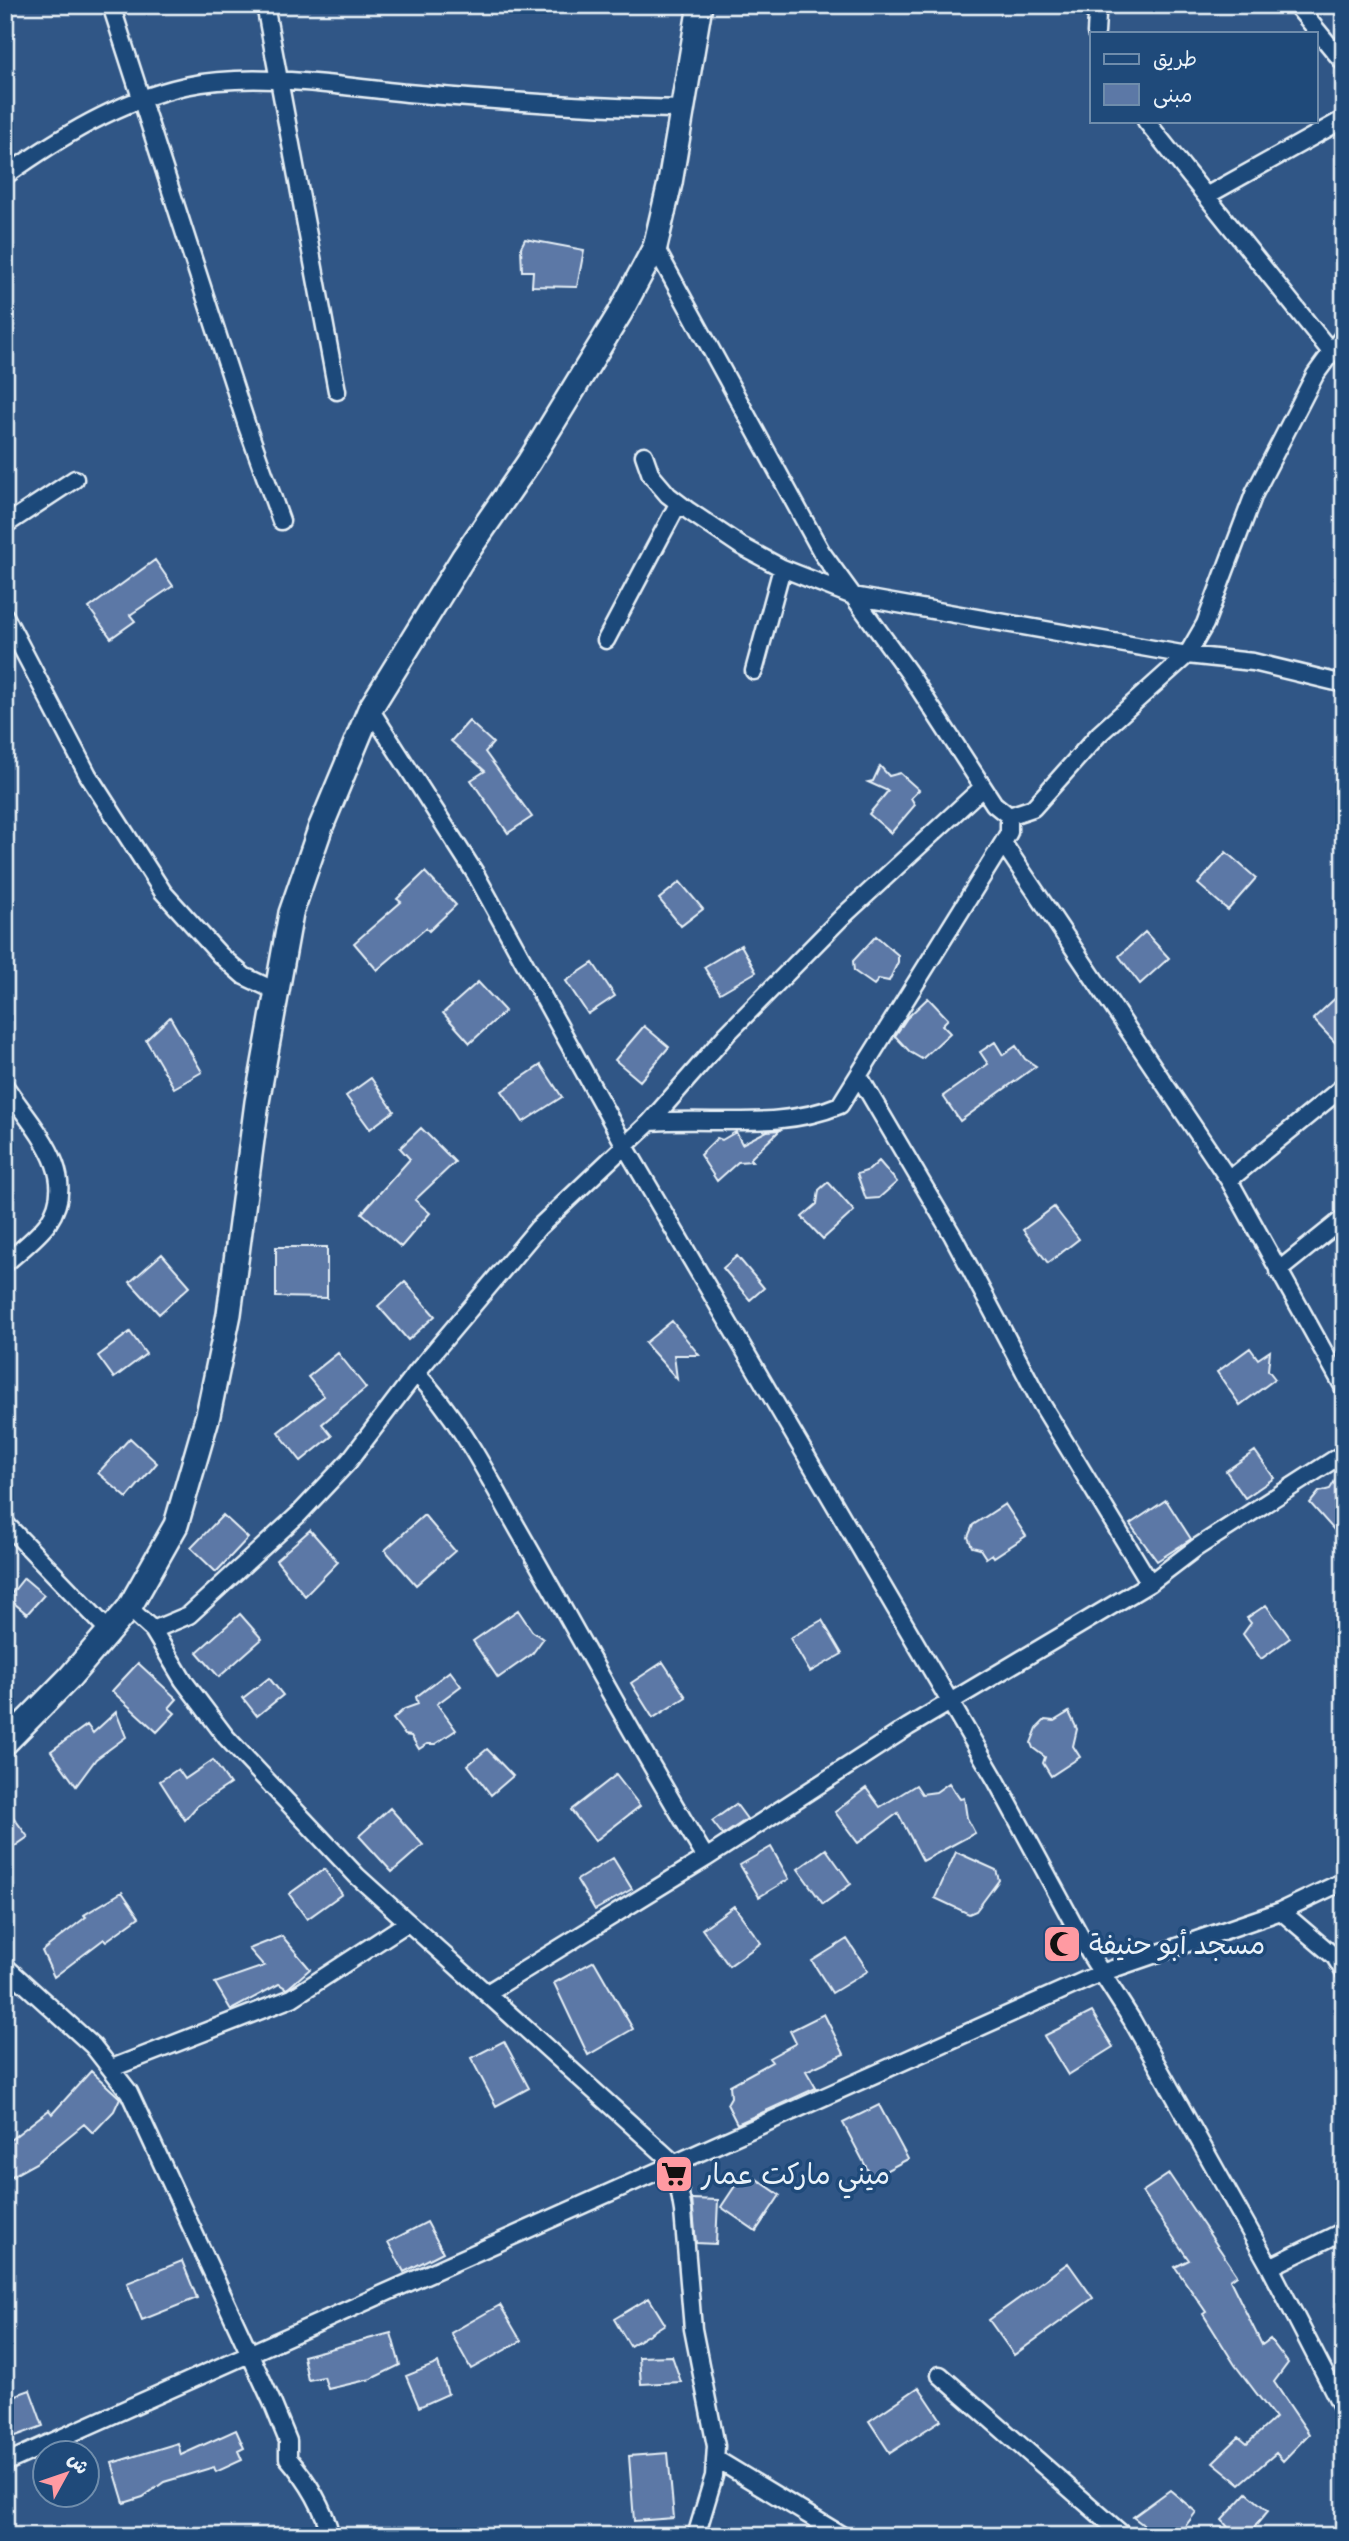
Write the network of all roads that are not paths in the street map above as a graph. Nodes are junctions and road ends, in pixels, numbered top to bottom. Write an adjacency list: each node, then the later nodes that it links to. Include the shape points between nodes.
1 (111, 5): 9 (street)
2 (265, 5): 8 (street)
3 (700, 5): 10 (main road)
4 (1087, 5): 6 (street, via 1097,15)
5 (1296, 5): 7 (street)
6 (1096, 32)
7 (1344, 63)
8 (278, 80): 9 (street, via 185,86); 10 (street, via 572,106); 18 (street)
9 (143, 100): 13 (street, via 78,128); 22 (street)
10 (684, 109): 15 (main road)
11 (1344, 119): 14 (street)
12 (1147, 122): 14 (street)
13 (5, 176)
14 (1206, 196): 17 (street)
15 (655, 247): 25 (street, via 768,459 822,553); 31 (main road, via 536,452 463,558)
16 (1344, 335): 17 (street)
17 (1331, 352): 28 (street, via 1254,494 1205,624)
18 (337, 391)
19 (644, 455): 21 (street, via 651,475)
20 (75, 479): 23 (street)
21 (678, 503): 24 (street); 27 (street)
22 (281, 521)
23 (5, 525)
24 (782, 568): 25 (street); 29 (street)
25 (853, 596): 28 (street); 32 (street, via 909,673)
26 (5, 616): 35 (street, via 88,775 163,892 244,976)
27 (606, 640)
28 (1187, 655): 30 (street, via 1252,662); 33 (street, via 1099,734 1033,808)
29 (754, 671)
30 (1344, 684)
31 (370, 709): 35 (main road, via 291,913); 40 (street, via 475,873)
32 (982, 788): 33 (street); 39 (street, via 842,917 727,1034)
33 (1009, 816): 34 (street)
34 (1003, 843): 36 (street); 41 (street)
35 (278, 992): 50 (main road, via 257,1102 229,1314 208,1415 176,1524)
36 (859, 1076): 39 (street, via 840,1105 816,1115 787,1121); 49 (street, via 953,1237 1021,1369)
37 (5, 1086): 43 (street, via 61,1174 62,1189 47,1225)
38 (1344, 1086): 41 (street)
39 (650, 1122): 40 (street)
40 (625, 1146): 45 (street, via 538,1228); 53 (street)
41 (1229, 1180): 44 (street)
42 (1344, 1218): 44 (street)
43 (5, 1264)
44 (1278, 1271): 46 (street)
45 (416, 1373): 51 (street, via 349,1461 299,1514 188,1615); 55 (street, via 446,1410 492,1484)
46 (1344, 1388)
47 (1344, 1452): 49 (street)
48 (5, 1523): 52 (street)
49 (1150, 1583): 53 (street)
50 (129, 1608): 51 (street); 52 (main road)
51 (153, 1630): 58 (street, via 183,1681 226,1737)
52 (109, 1631): 54 (main road)
53 (950, 1703): 55 (street); 60 (street)
54 (5, 1743)
55 (706, 1858): 62 (street)
56 (1344, 1881): 57 (street)
57 (1281, 1911): 60 (street); 61 (street, via 1335,1957)
58 (407, 1923): 62 (street); 63 (street, via 292,1998)
59 (5, 1966): 63 (street)
60 (1101, 1972): 64 (street); 66 (street)
61 (1344, 1972)
62 (487, 1993): 64 (street)
63 (112, 2068): 67 (street, via 136,2108)
64 (675, 2164): 67 (street); 70 (street, via 693,2329 711,2407)
65 (1344, 2231): 66 (street)
66 (1270, 2267): 69 (street)
67 (247, 2354): 71 (street); 72 (street, via 288,2441 288,2458 319,2502)
68 (940, 2375): 75 (street)
69 (1344, 2411)
70 (716, 2459): 73 (street); 74 (street)
71 (5, 2463)
72 (331, 2536)
73 (696, 2536)
74 (843, 2536)
75 (1124, 2536)

